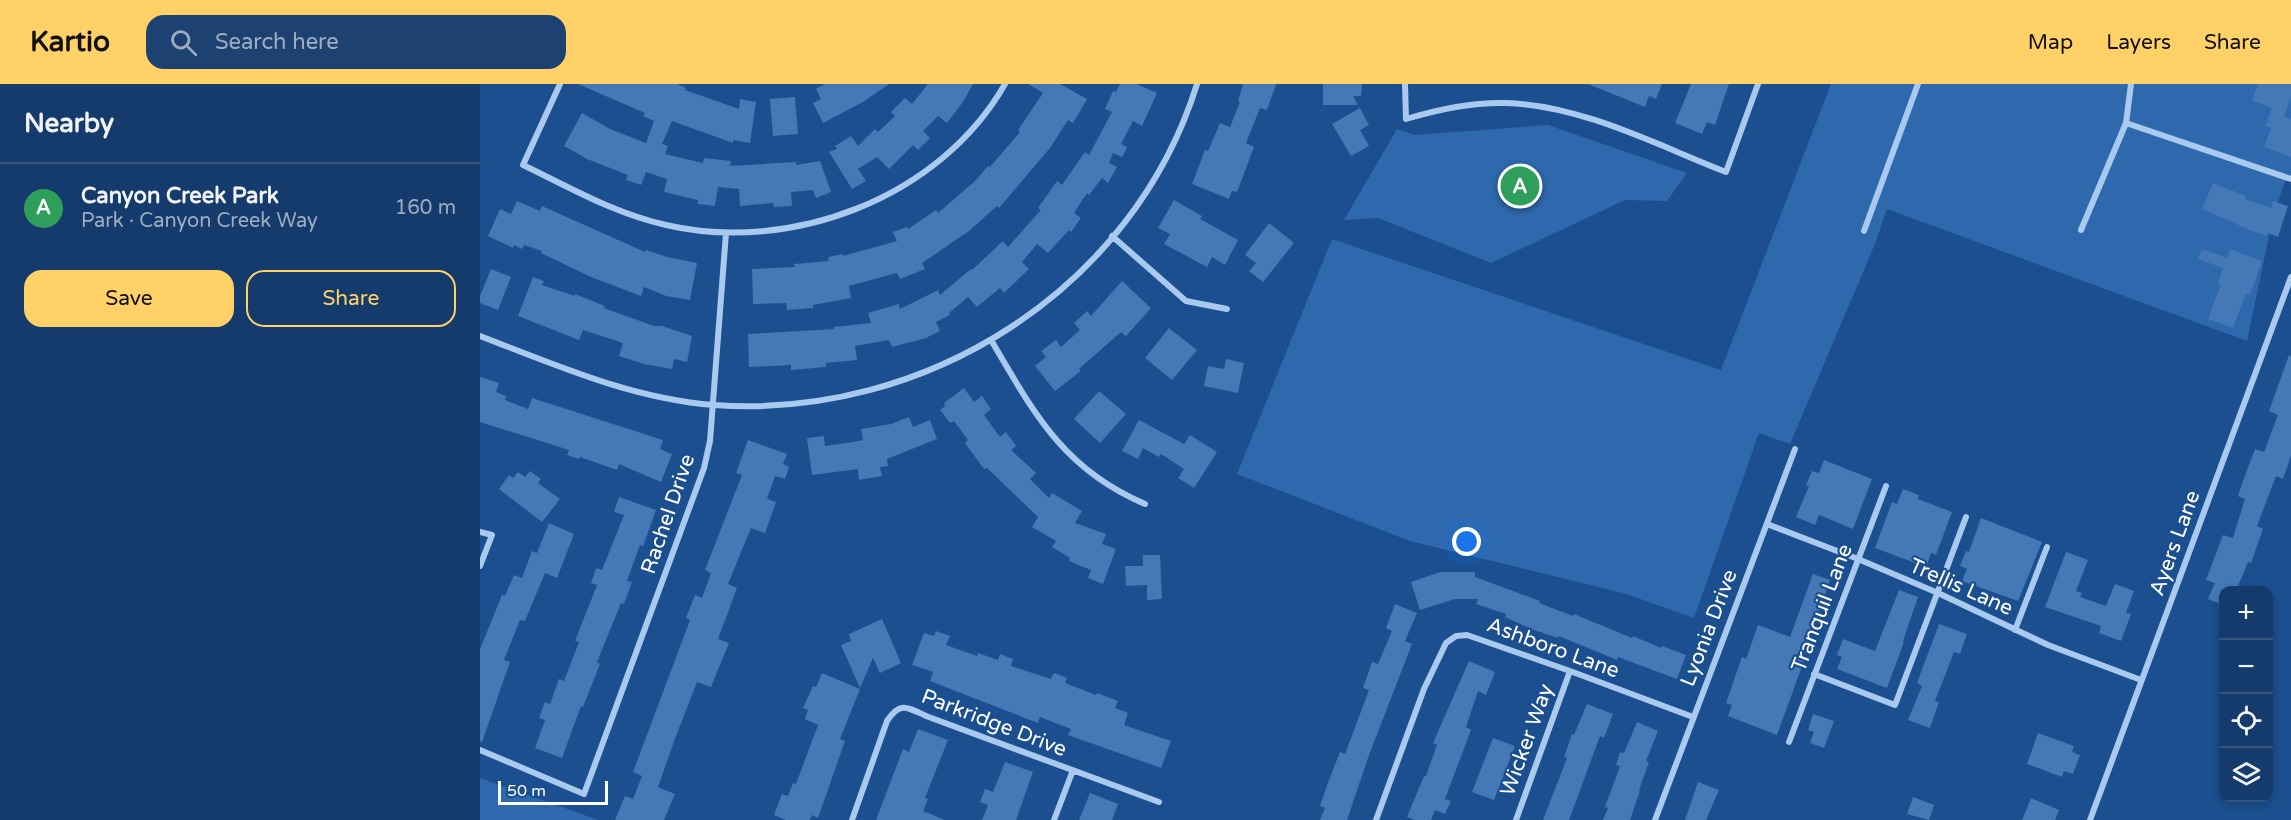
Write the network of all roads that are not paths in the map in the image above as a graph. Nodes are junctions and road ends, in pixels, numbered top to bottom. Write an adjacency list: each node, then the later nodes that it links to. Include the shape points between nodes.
1 (560, 84): 12 (street, via 523,165 627,214 675,227)
2 (1005, 84): 12 (street, via 983,116 957,143 909,182 880,199 818,222 764,232)
3 (1197, 84): 13 (street, via 1159,168)
4 (1405, 84): 5 (street, via 1406,119 1472,104 1534,105 1594,120 1726,172)
5 (1758, 84)
6 (1918, 84): 11 (street)
7 (2131, 84): 8 (street)
8 (2126, 123): 9 (street); 10 (street)
9 (2291, 179)
10 (2081, 230)
11 (1864, 231)
12 (726, 233): 18 (street, Rachel Drive)
13 (1112, 236): 15 (street, via 1186,301); 17 (street, via 1056,294)
14 (2291, 277): 32 (street, Ayers Lane)
15 (1227, 309)
16 (480, 336): 18 (street, via 602,382 649,395)
17 (991, 340): 18 (street, via 953,361 876,389 795,404); 21 (street, via 1042,423 1063,449 1102,481)
18 (713, 405): 35 (street, Rachel Drive, via 704,468 584,794)
19 (1795, 449): 23 (street, Lyonia Drive)
20 (1886, 486): 26 (street, Tranquil Lane)
21 (1145, 504)
22 (1966, 517): 28 (street)
23 (1767, 524): 26 (street, Trellis Lane); 33 (street, Lyonia Drive)
24 (480, 532): 27 (street, via 492,535)
25 (2047, 547): 29 (street)
26 (1858, 559): 28 (street, Trellis Lane); 31 (street, Tranquil Lane)
27 (480, 566)
28 (1938, 593): 29 (street, Trellis Lane); 31 (street, via 1895,705)
29 (2015, 630): 32 (street, Trellis Lane)
30 (1570, 671): 33 (street, Ashboro Lane); 40 (street, Ashboro Lane, via 1467,635 1446,643 1424,689); 41 (street, Wicker Way)
31 (1814, 674): 34 (street, Tranquil Lane)
32 (2141, 680): 43 (street, Ayers Lane)
33 (1693, 717): 42 (street, Lyonia Drive)
34 (1789, 742)
35 (480, 750)
36 (1073, 770): 37 (street, Parkridge Drive); 38 (street, Parkridge Drive, via 900,707 887,721); 39 (street)
37 (1159, 802)
38 (852, 820)
39 (1054, 820)
40 (1376, 820)
41 (1516, 820)
42 (1655, 820)
43 (2090, 820)

